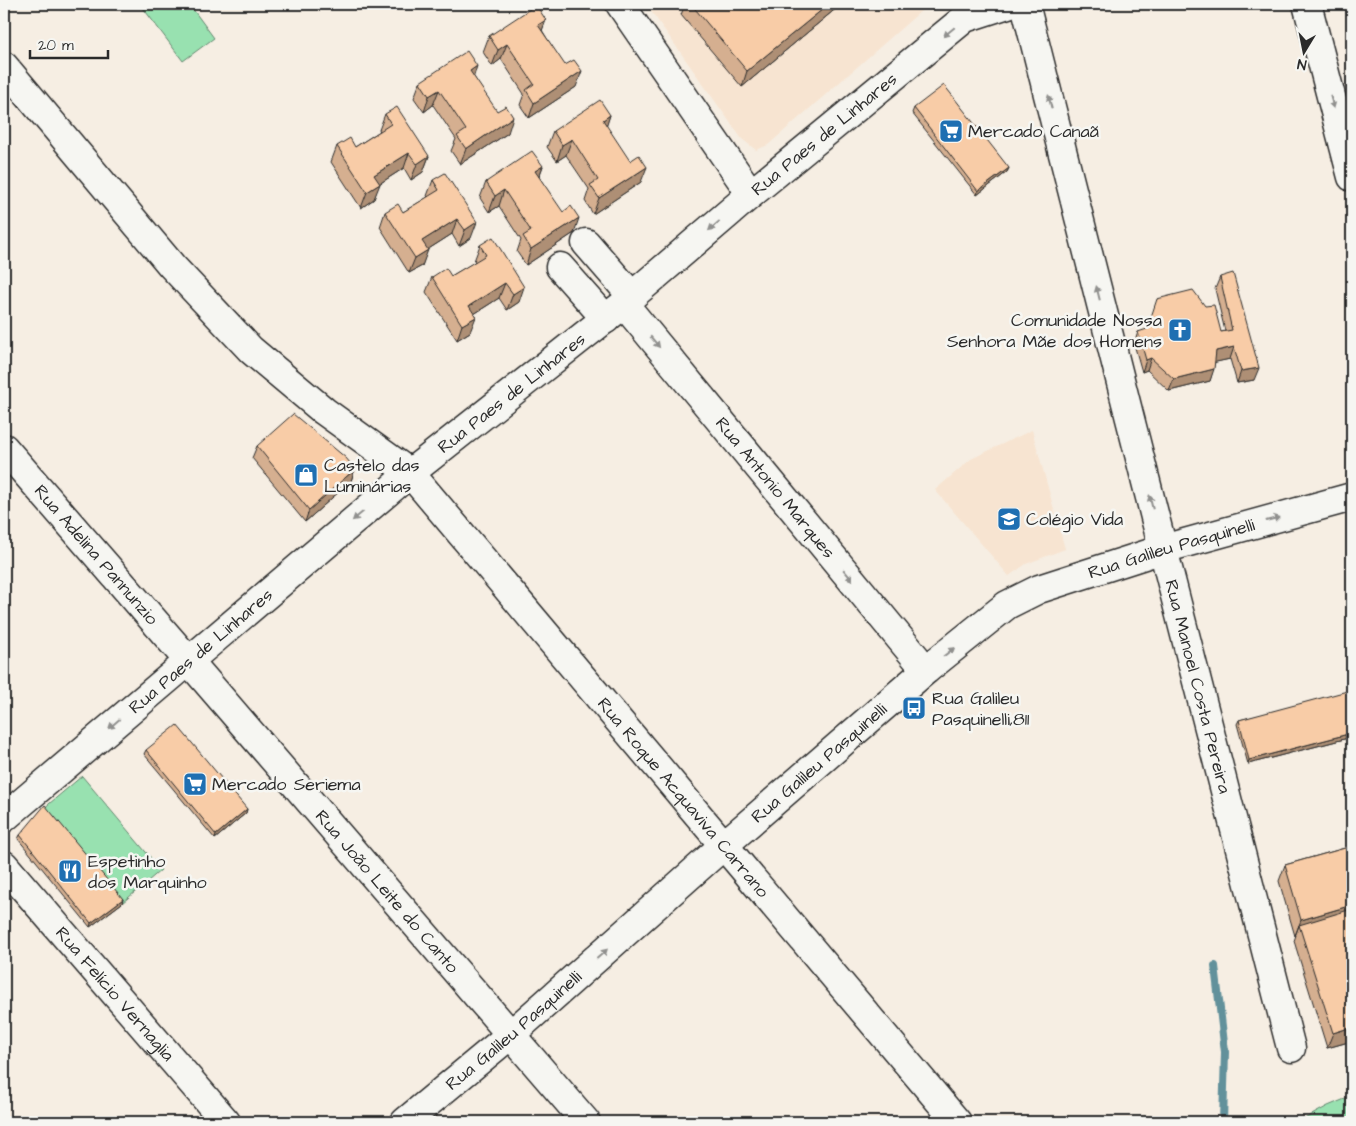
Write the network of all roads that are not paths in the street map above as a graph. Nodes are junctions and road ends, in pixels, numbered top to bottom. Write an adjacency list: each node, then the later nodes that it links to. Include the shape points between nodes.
1 (620, 4): 7 (street)
2 (1008, 4): 7 (street, Rua Paes de Linhares, one-way to 7, via 965,18)
3 (1025, 4): 14 (street, Rua Manoel Costa Pereira, one-way to 3)
4 (1307, 4): 6 (street, one-way to 6)
5 (4, 66): 12 (street, Rua Roque Acquaviva Carrano, via 172,266 251,350 324,411)
6 (1352, 177)
7 (751, 194): 10 (street, Rua Paes de Linhares, one-way to 10)
8 (586, 243): 10 (street, via 609,270)
9 (560, 267): 10 (street, via 582,292)
10 (621, 306): 12 (street, Rua Paes de Linhares); 16 (street, Rua Antonio Marques, one-way to 16)
11 (4, 448): 15 (street, Rua Adelina Pannunzio)
12 (410, 473): 15 (street, Rua Paes de Linhares, one-way to 15); 18 (street, Rua Roque Acquaviva Carrano)
13 (1352, 497): 14 (street, Rua Galileu Pasquinelli, one-way to 13)
14 (1163, 549): 16 (street, Rua Galileu Pasquinelli, one-way to 14, via 1007,605 1039,589); 21 (street, Rua Manoel Costa Pereira)
15 (188, 660): 17 (street, Rua Paes de Linhares, one-way to 17); 20 (street, Rua João Leite do Canto)
16 (926, 670): 18 (street, Rua Galileu Pasquinelli)
17 (4, 818)
18 (724, 845): 20 (street, Rua Galileu Pasquinelli, one-way to 18); 25 (street, Rua Roque Acquaviva Carrano)
19 (4, 864): 22 (street, Rua Felício Vernaglia)
20 (510, 1035): 23 (street, Rua Galileu Pasquinelli); 24 (street, Rua João Leite do Canto)
21 (1291, 1048)
22 (226, 1122)
23 (405, 1122)
24 (586, 1122)
25 (957, 1122)

